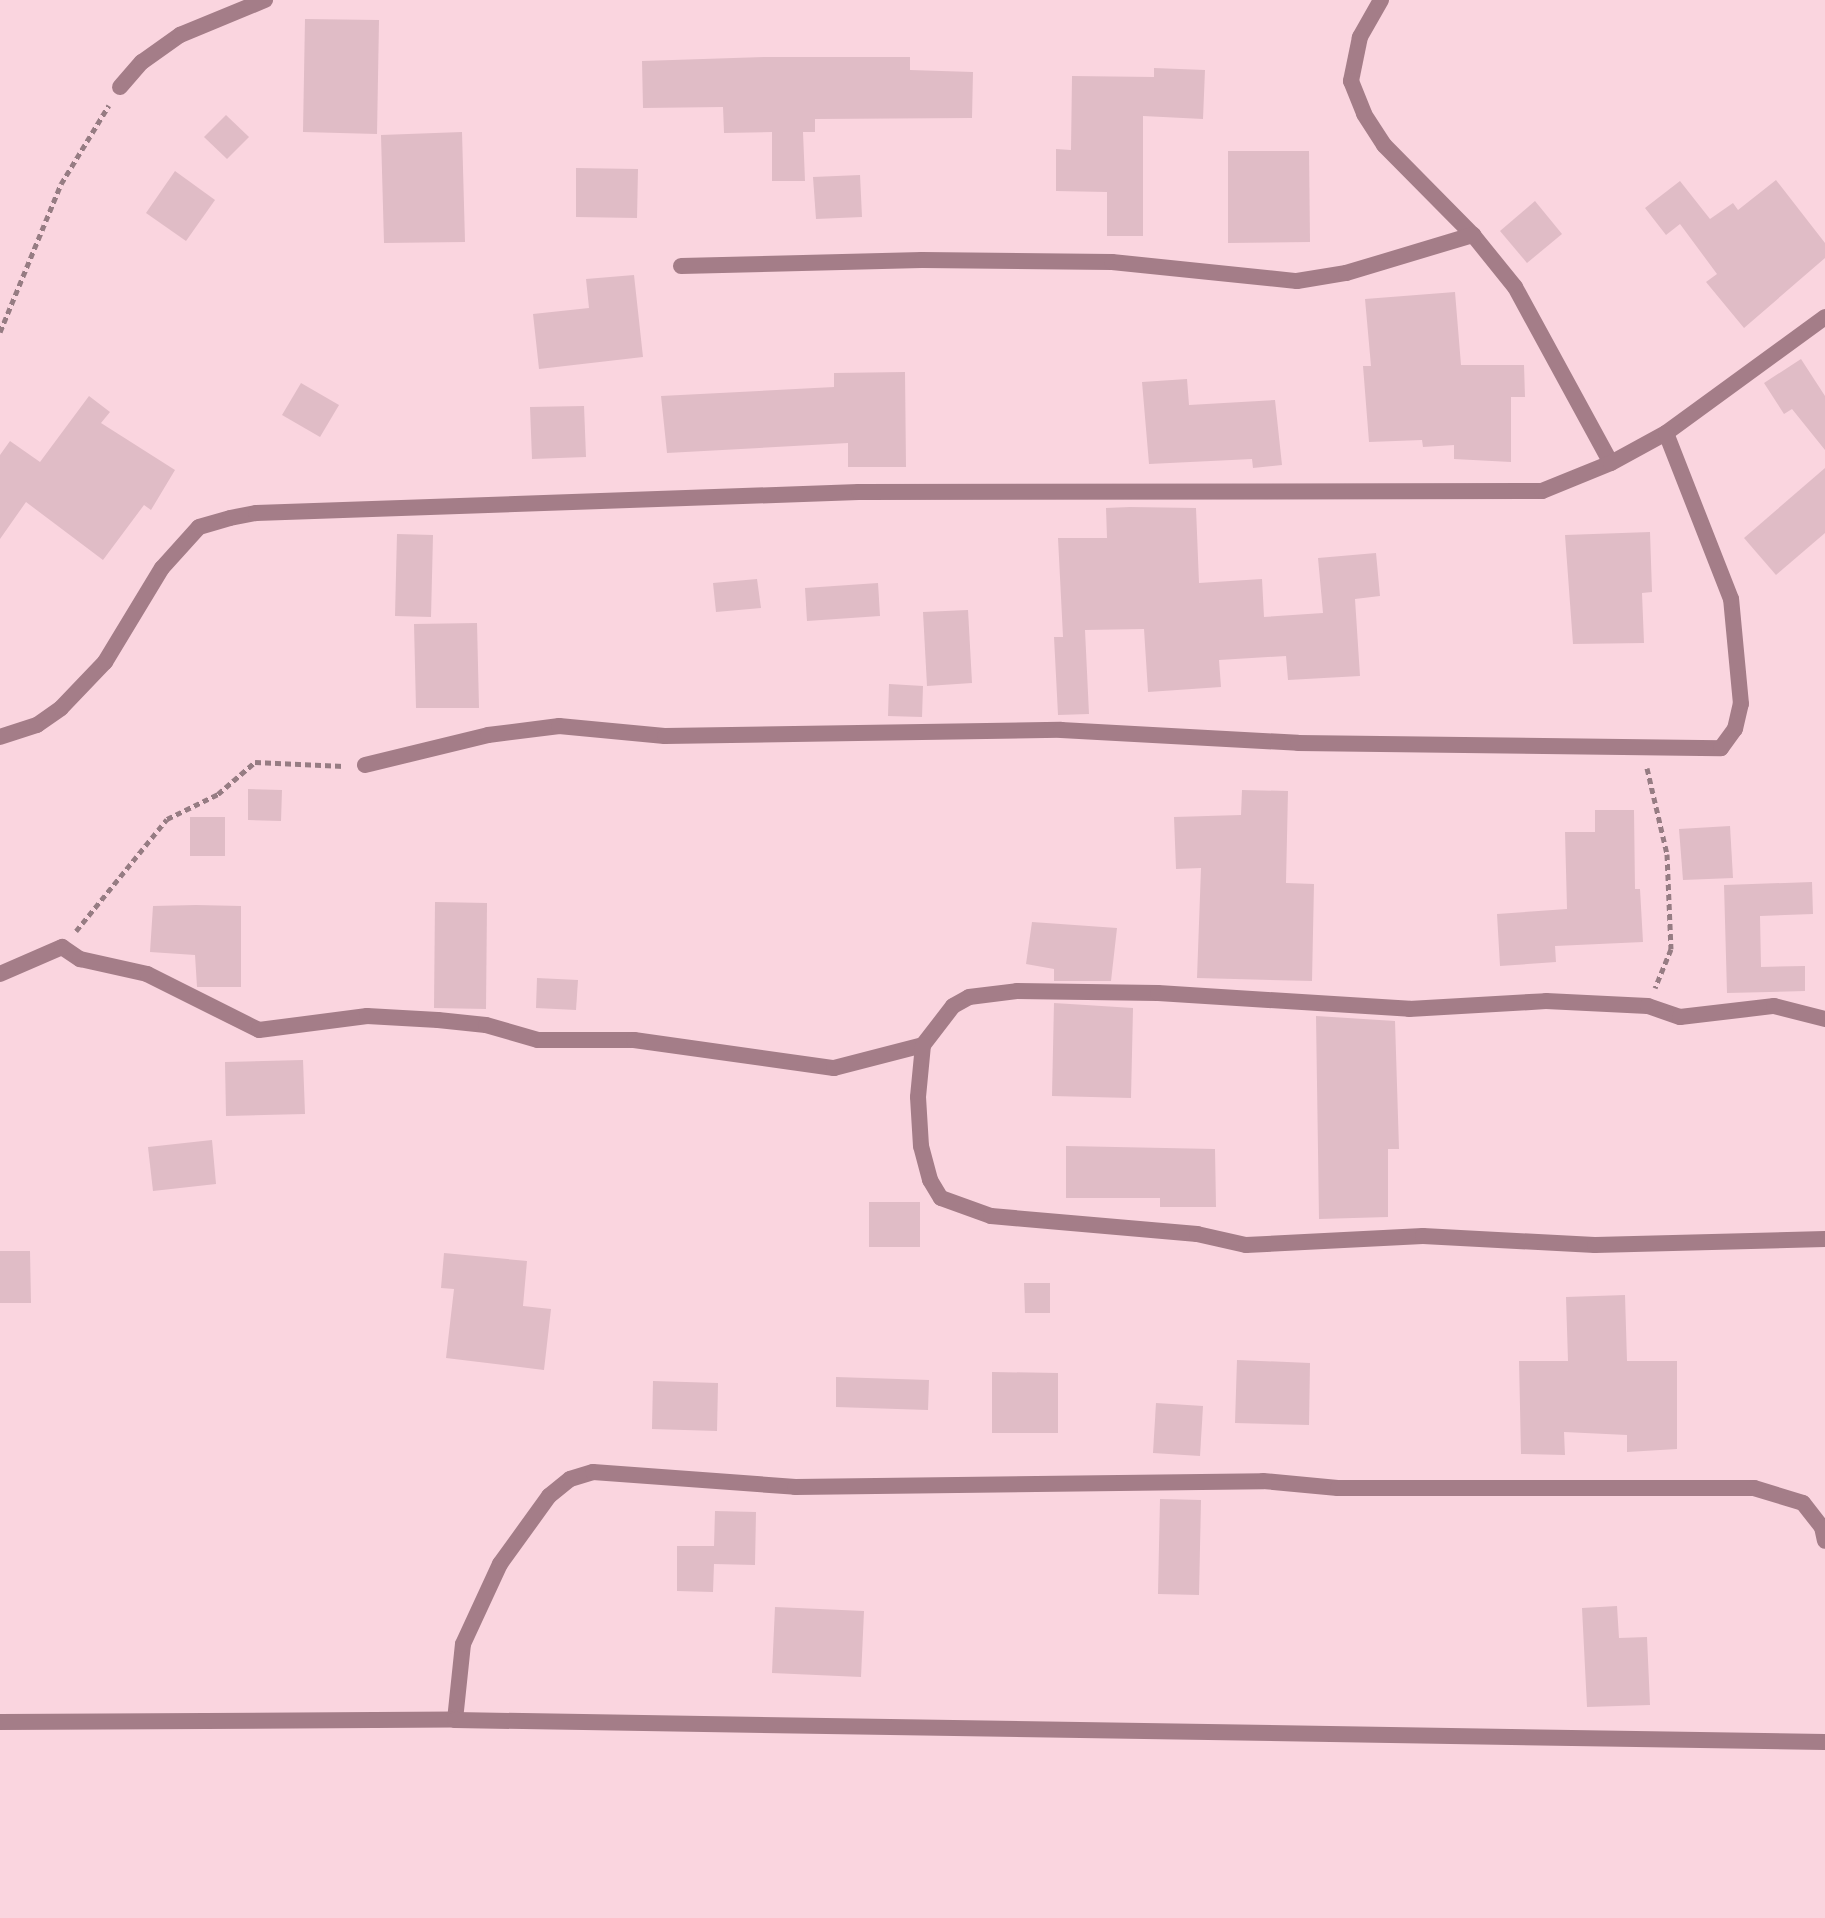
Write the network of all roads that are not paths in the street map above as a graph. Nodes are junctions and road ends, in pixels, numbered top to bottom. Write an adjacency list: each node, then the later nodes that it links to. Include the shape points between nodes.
1 (265, 0): 3 (street, via 180,35 142,62)
2 (1381, 0): 4 (street, via 1360,37 1351,81 1384,145)
3 (120, 87)
4 (1473, 235): 5 (street, via 1346,273 1297,281 1112,262); 8 (street, via 1515,287)
5 (681, 266)
6 (1825, 317): 7 (street)
7 (1666, 433): 8 (street); 10 (street, via 1731,599 1741,704 1735,729 1721,748 1298,743 1061,730 665,736 559,726 488,735)
8 (1611, 463): 9 (street, via 1542,491 890,492 256,513 199,527 162,568 105,662 85,684 37,725)
9 (0, 737)
10 (365, 765)
11 (0, 974): 13 (street, via 62,947 80,959 147,974 259,1030 367,1016 438,1020 486,1025 538,1040 634,1040 834,1068)
12 (1825, 1019): 13 (street, via 1774,1006 1680,1017 1648,1006 1546,1001 1409,1009 1158,993 1017,991 969,997 953,1006)
13 (923, 1045): 14 (street, via 918,1097 921,1146 930,1180 941,1198 991,1216 1197,1234 1246,1245 1423,1236 1595,1245)
14 (1825, 1239)
15 (1825, 1541): 16 (street, via 1822,1527 1803,1503 1781,1492 1754,1488 1338,1488 1263,1481 795,1487 593,1472 570,1479 549,1496 500,1564 463,1644)
16 (455, 1720): 17 (street); 18 (street)
17 (0, 1722)
18 (1825, 1742)

